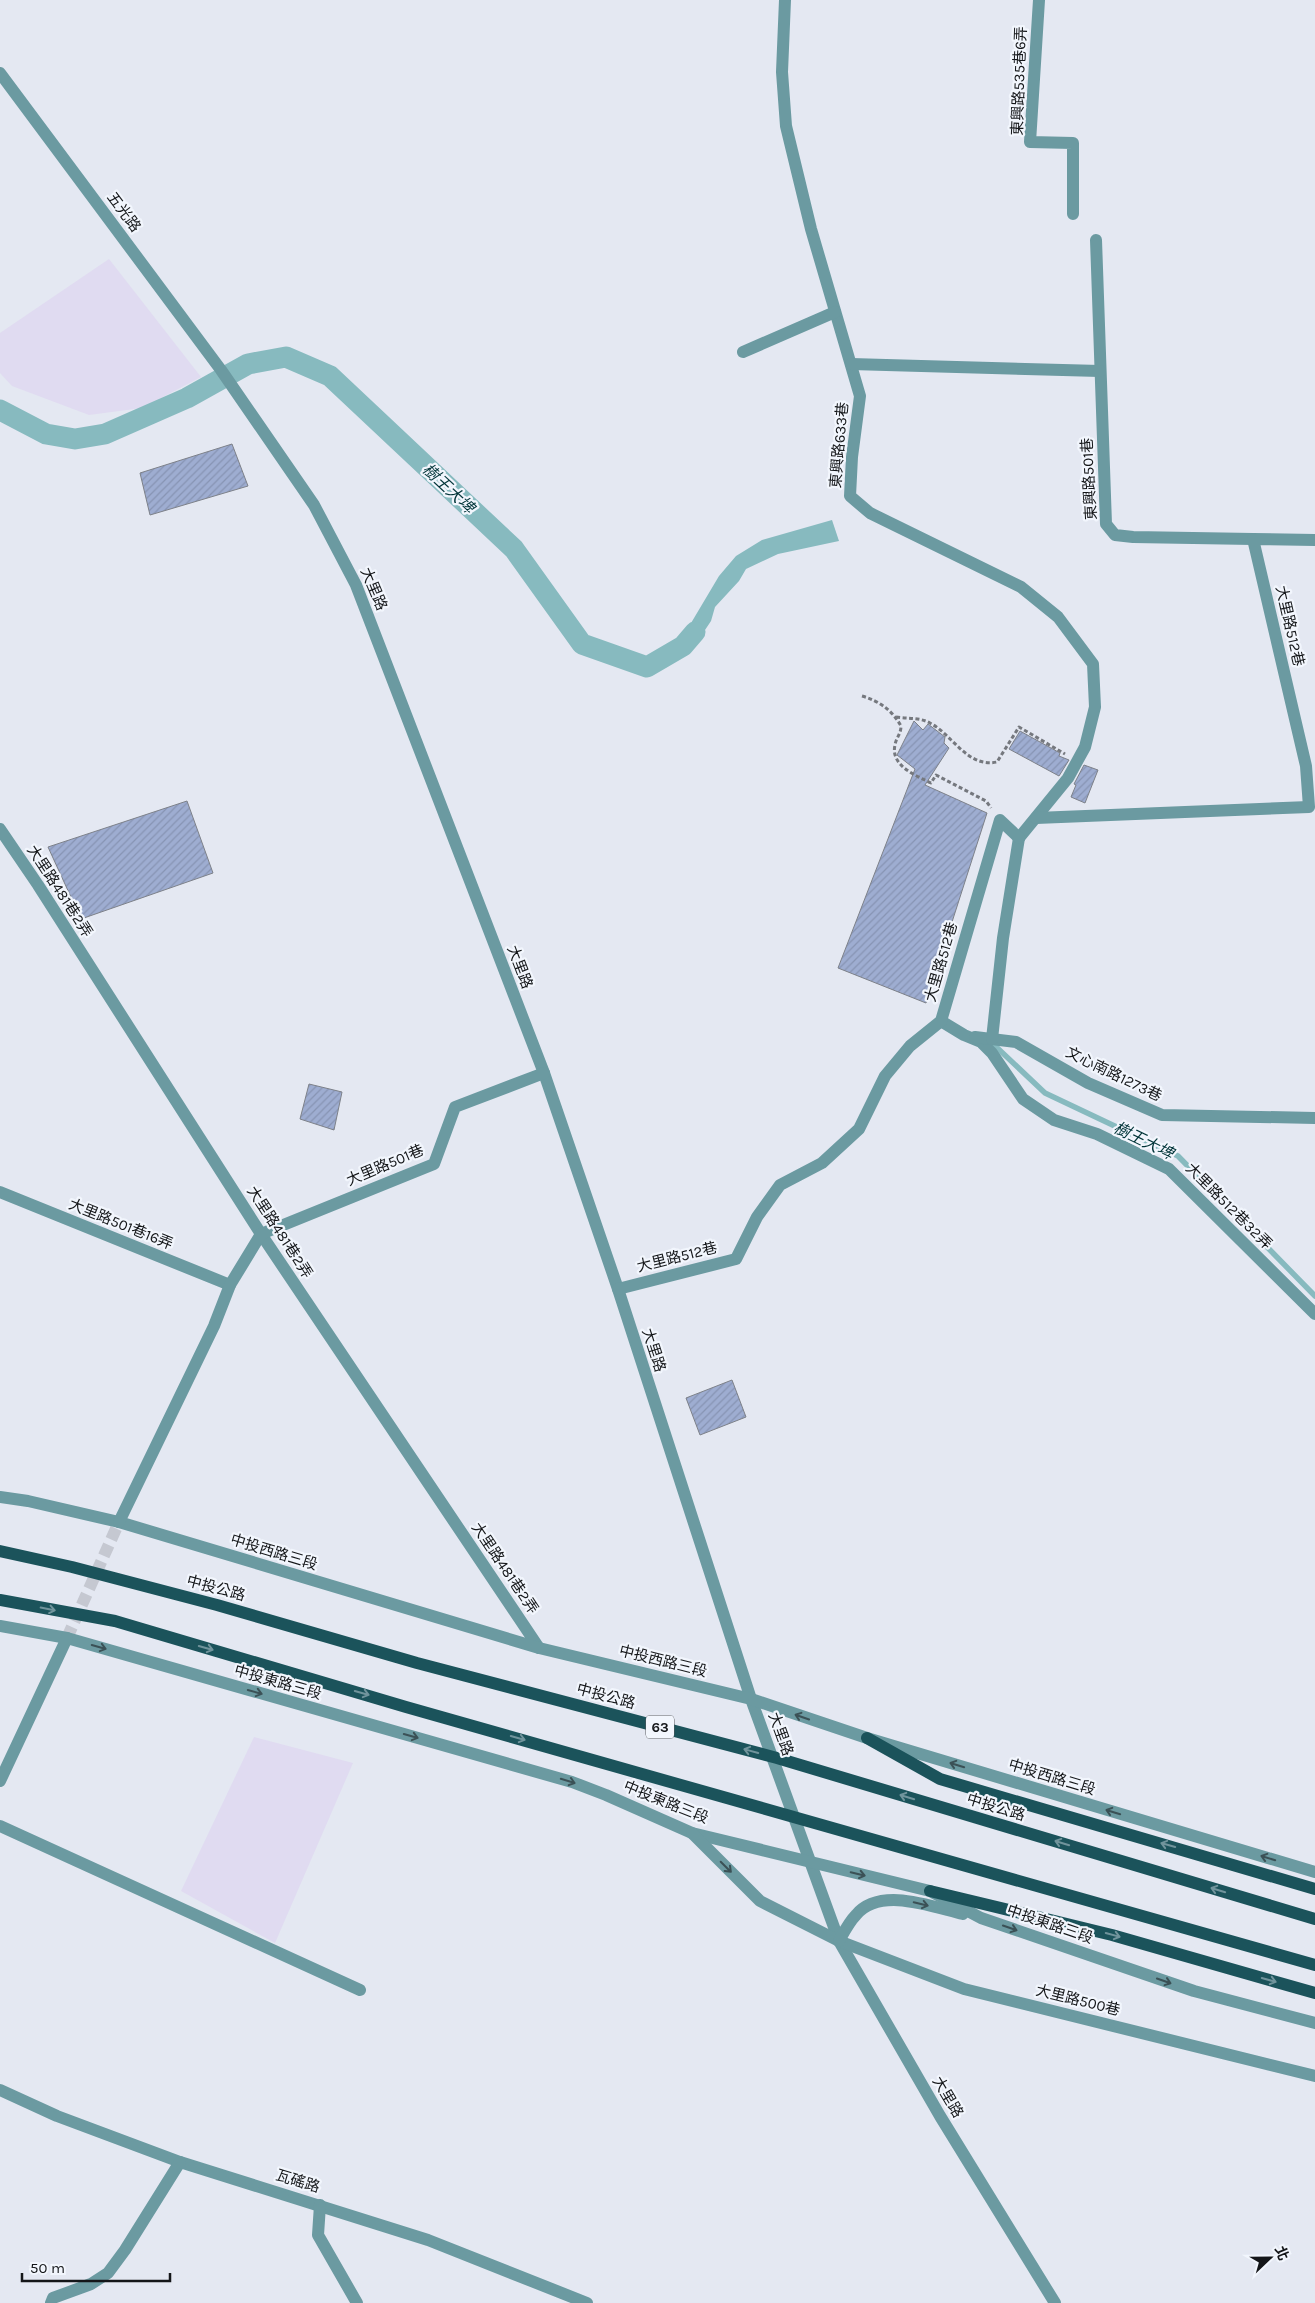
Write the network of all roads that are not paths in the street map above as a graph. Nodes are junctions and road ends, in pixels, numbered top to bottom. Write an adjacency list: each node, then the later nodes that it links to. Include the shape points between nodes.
1 (785, 0): 6 (street, 東興路633巷, via 782,72 786,126)
2 (1039, 0): 4 (street, 東興路535巷6弄, via 1030,142 1074,143)
3 (0, 73): 10 (street, 五光路)
4 (1073, 214)
5 (1096, 240): 9 (street, 東興路501巷)
6 (835, 312): 7 (street); 8 (street, 東興路633巷)
7 (743, 352)
8 (851, 364): 9 (street); 13 (street, 東興路633巷, via 860,396 850,496 870,513 1021,587 1058,617 1093,664 1095,707 1085,747 1068,778)
9 (1100, 371): 11 (street, 東興路501巷, via 1106,524 1115,534)
10 (240, 397): 19 (street, 大里路, via 314,505 356,585)
11 (1253, 539): 12 (street); 13 (street, 大里路512巷, via 1306,766 1309,807)
12 (1315, 540)
13 (1036, 818): 15 (street, 東興路633巷)
14 (0, 829): 22 (street, 大里路481巷2弄)
15 (1019, 838): 16 (street, 大里路512巷, via 1000,820); 18 (street, via 1003,938)
16 (941, 1020): 17 (street, 大里路512巷32弄); 24 (street, 大里路512巷, via 910,1046 885,1076 859,1129 822,1163 780,1185 757,1217 736,1259)
17 (966, 1035): 18 (street, 文心南路1273巷); 25 (street, 大里路512巷32弄, via 982,1042 992,1053 1023,1099 1054,1120 1097,1134 1169,1169)
18 (992, 1039): 20 (street, 文心南路1273巷, via 1016,1042 1088,1083 1162,1115)
19 (544, 1073): 22 (street, 大里路501巷, via 455,1107 434,1164); 24 (street, 大里路)
20 (1315, 1118)
21 (0, 1192): 23 (street, 大里路501巷16弄)
22 (261, 1234): 23 (street); 32 (street, 大里路481巷2弄)
23 (230, 1285): 27 (street, via 214,1326)
24 (618, 1289): 33 (street, 大里路)
25 (1315, 1314)
26 (0, 1497): 27 (street, 中投西路三段)
27 (120, 1522): 32 (street, 中投西路三段)
28 (0, 1552): 43 (main road, 中投公路 / 63, one-way to 28, bridge, via 777,1758 417,1663 217,1604)
29 (0, 1600): 45 (main road, one-way to 45, bridge, via 115,1621)
30 (0, 1626): 31 (street, 中投東路三段)
31 (67, 1638): 35 (street); 37 (street, 中投東路三段, one-way to 37, via 572,1782)
32 (539, 1648): 33 (street, 中投西路三段)
33 (751, 1699): 34 (street, 中投西路三段, one-way to 33); 38 (street, 大里路)
34 (867, 1738): 39 (street, 中投西路三段, one-way to 34); 40 (main road, one-way to 34, via 940,1779)
35 (0, 1782)
36 (0, 1826): 46 (street)
37 (692, 1832): 38 (street, 中投東路三段); 44 (street, 大里路500巷, one-way to 44, via 760,1901)
38 (810, 1863): 41 (street, 中投東路三段, one-way to 41); 44 (street, 大里路)
39 (1315, 1872)
40 (1315, 1889)
41 (930, 1891): 42 (street, 中投東路三段); 47 (main road, one-way to 47, via 1112,1934)
42 (981, 1918): 44 (street, one-way to 42, via 857,1913 876,1900 911,1901); 48 (street, 中投東路三段, one-way to 48, via 1194,1991)
43 (1315, 1919)
44 (839, 1941): 49 (street, 大里路500巷, via 964,1989); 56 (street, 大里路, via 940,2116)
45 (1315, 1965)
46 (360, 1990)
47 (1315, 1992)
48 (1315, 2023)
49 (1315, 2076)
50 (0, 2090): 51 (street, 瓦磘路, via 57,2116)
51 (180, 2162): 52 (street, 瓦磘路); 53 (street, via 126,2250 108,2273 91,2284 53,2298)
52 (320, 2205): 54 (street, via 318,2235); 55 (street, 瓦磘路, via 428,2240)
53 (51, 2303)
54 (357, 2303)
55 (587, 2303)
56 (1055, 2303)

